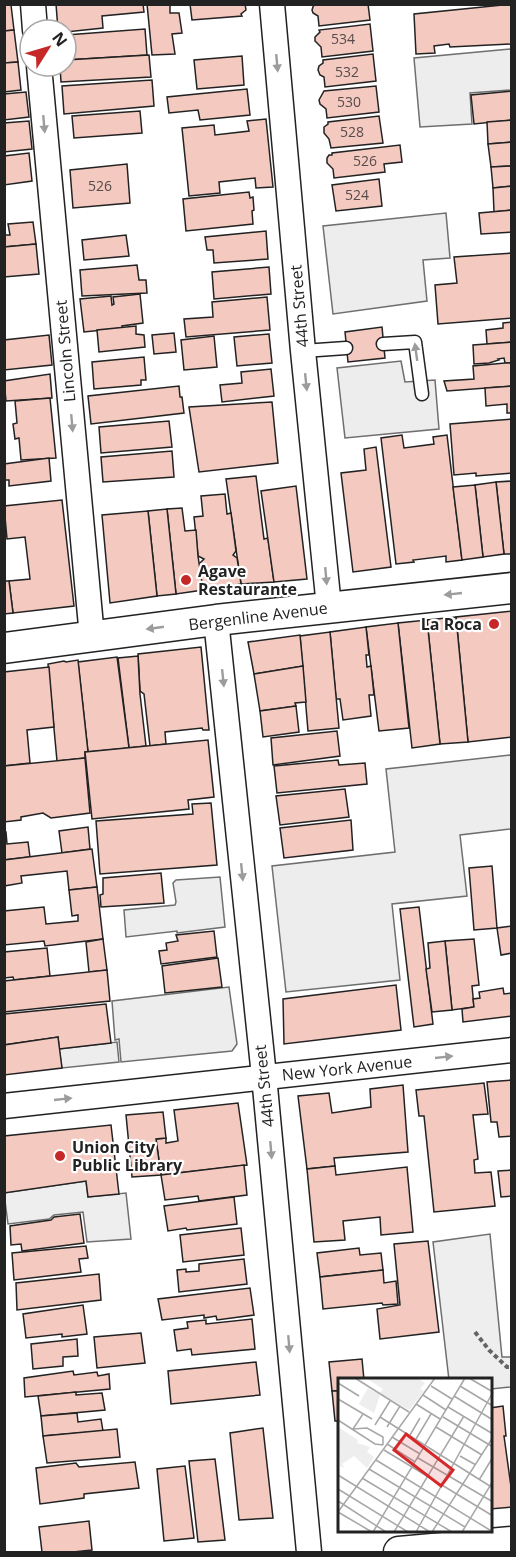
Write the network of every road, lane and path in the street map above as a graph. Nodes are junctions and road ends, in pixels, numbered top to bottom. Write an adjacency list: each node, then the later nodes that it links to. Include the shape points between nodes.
1 (272, 4): 5 (street, 44th Street, one-way to 5)
2 (40, 78): 10 (street, Lincoln Street, one-way to 10)
3 (383, 344): 6 (lane, one-way to 3, via 415,342)
4 (346, 348): 5 (lane)
5 (303, 351): 8 (street, 44th Street, one-way to 8)
6 (422, 394)
7 (512, 588): 8 (street, Bergenline Avenue, one-way to 8)
8 (329, 607): 9 (street, Bergenline Avenue)
9 (216, 620): 10 (street, Bergenline Avenue, one-way to 10); 13 (street, 44th Street, one-way to 13)
10 (92, 637): 11 (street, Bergenline Avenue)
11 (4, 648)
12 (512, 1050): 13 (street, New York Avenue, one-way to 12)
13 (264, 1076): 14 (street, New York Avenue, one-way to 13); 18 (street, 44th Street, one-way to 18)
14 (4, 1106)
15 (475, 1332): 16 (path, via 501,1362)
16 (512, 1367)
17 (512, 1542): 19 (street)
18 (309, 1552)
19 (399, 1552)

